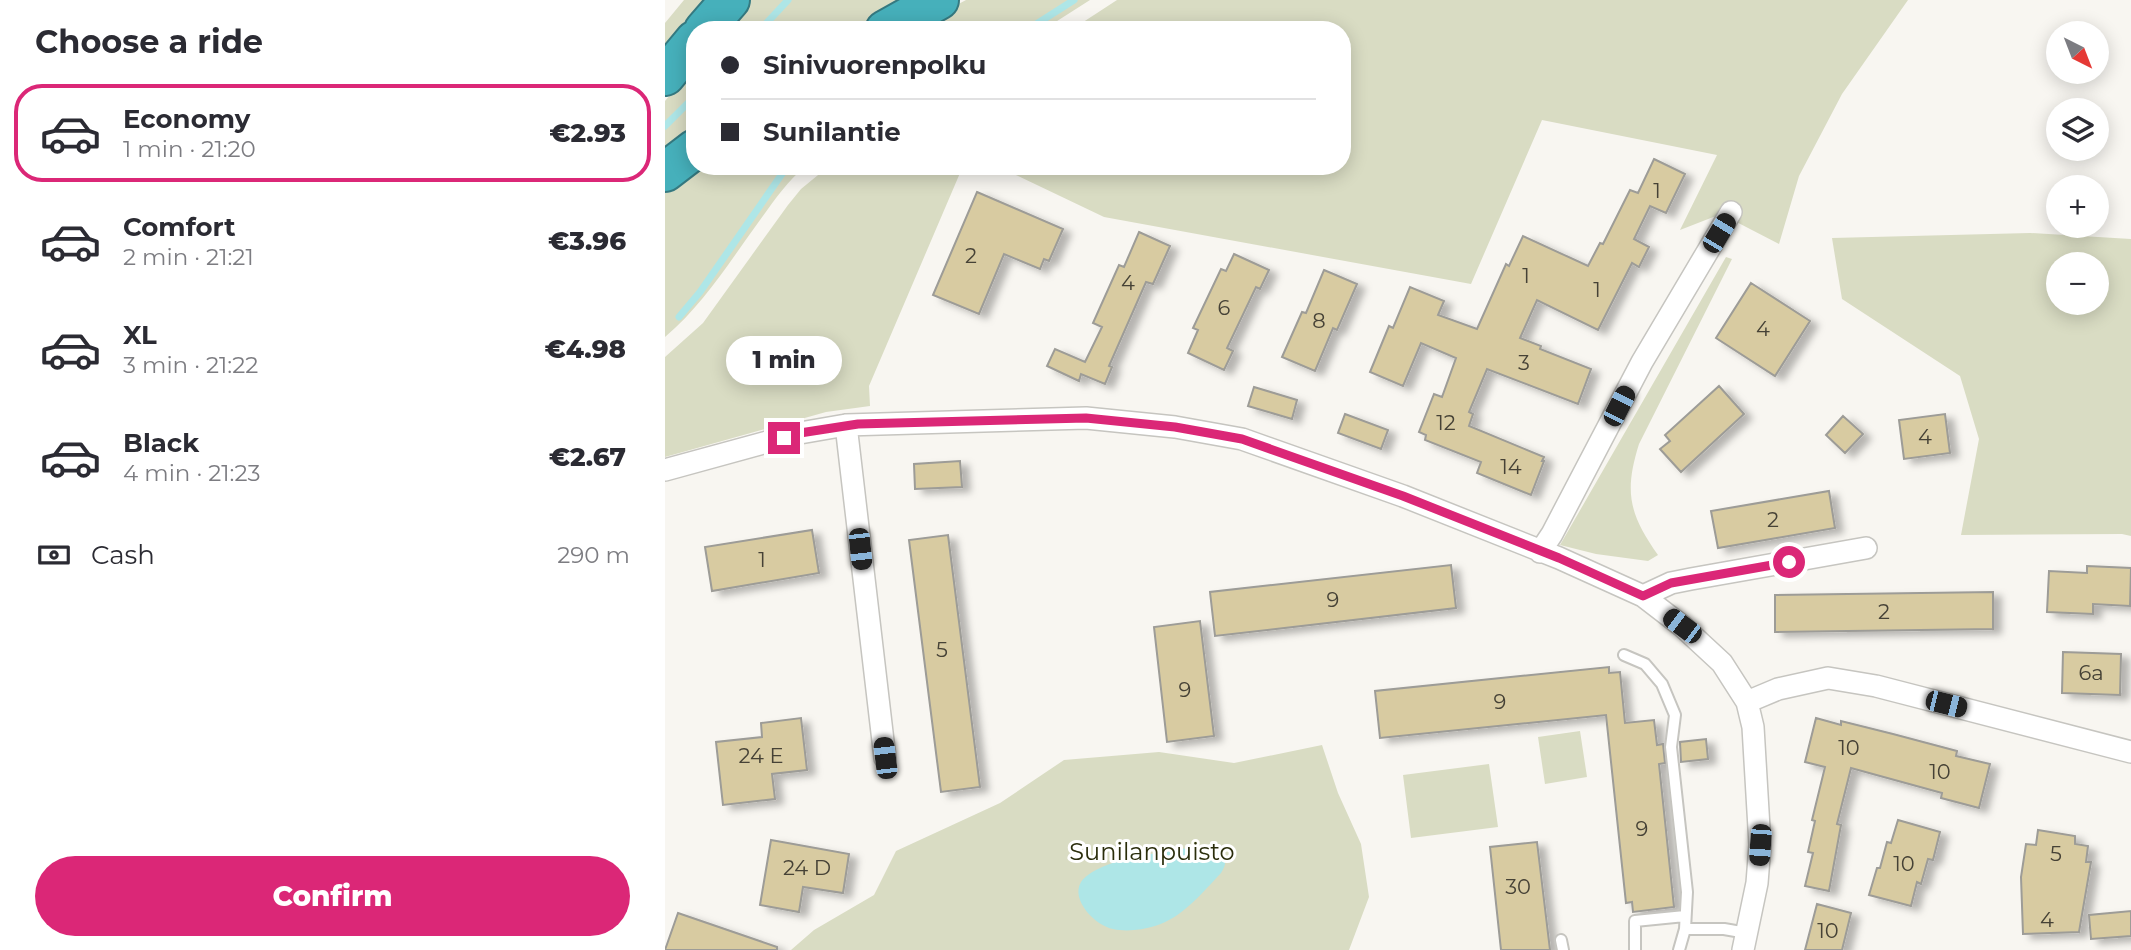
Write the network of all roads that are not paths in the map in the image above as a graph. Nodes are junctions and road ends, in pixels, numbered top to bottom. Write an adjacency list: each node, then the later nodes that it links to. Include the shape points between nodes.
1 (730, 0): 3 (highway)
2 (939, 0): 4 (highway)
3 (712, 21)
4 (900, 21)
5 (686, 51): 6 (highway)
6 (665, 76)
7 (686, 156): 8 (highway)
8 (665, 172)
9 (1731, 212): 13 (street, via 1642,362)
10 (846, 425): 11 (street); 13 (street, via 1086,418 1207,432 1242,439 1391,491); 18 (street)
11 (665, 470)
12 (1866, 548): 14 (street, via 1671,583)
13 (1541, 552): 14 (street)
14 (1643, 596): 16 (street, via 1722,663)
15 (1624, 655): 19 (lane, via 1645,664 1663,684 1675,715 1671,747 1687,892)
16 (1747, 702): 17 (street, via 1778,689 1828,678 1876,686); 21 (street, via 1753,727 1760,845)
17 (2131, 752)
18 (885, 758)
19 (1685, 916): 20 (lane); 22 (lane, via 1635,921)
20 (1685, 929): 21 (lane, via 1724,929); 23 (lane)
21 (1745, 942)
22 (1635, 950)
23 (1679, 950)

